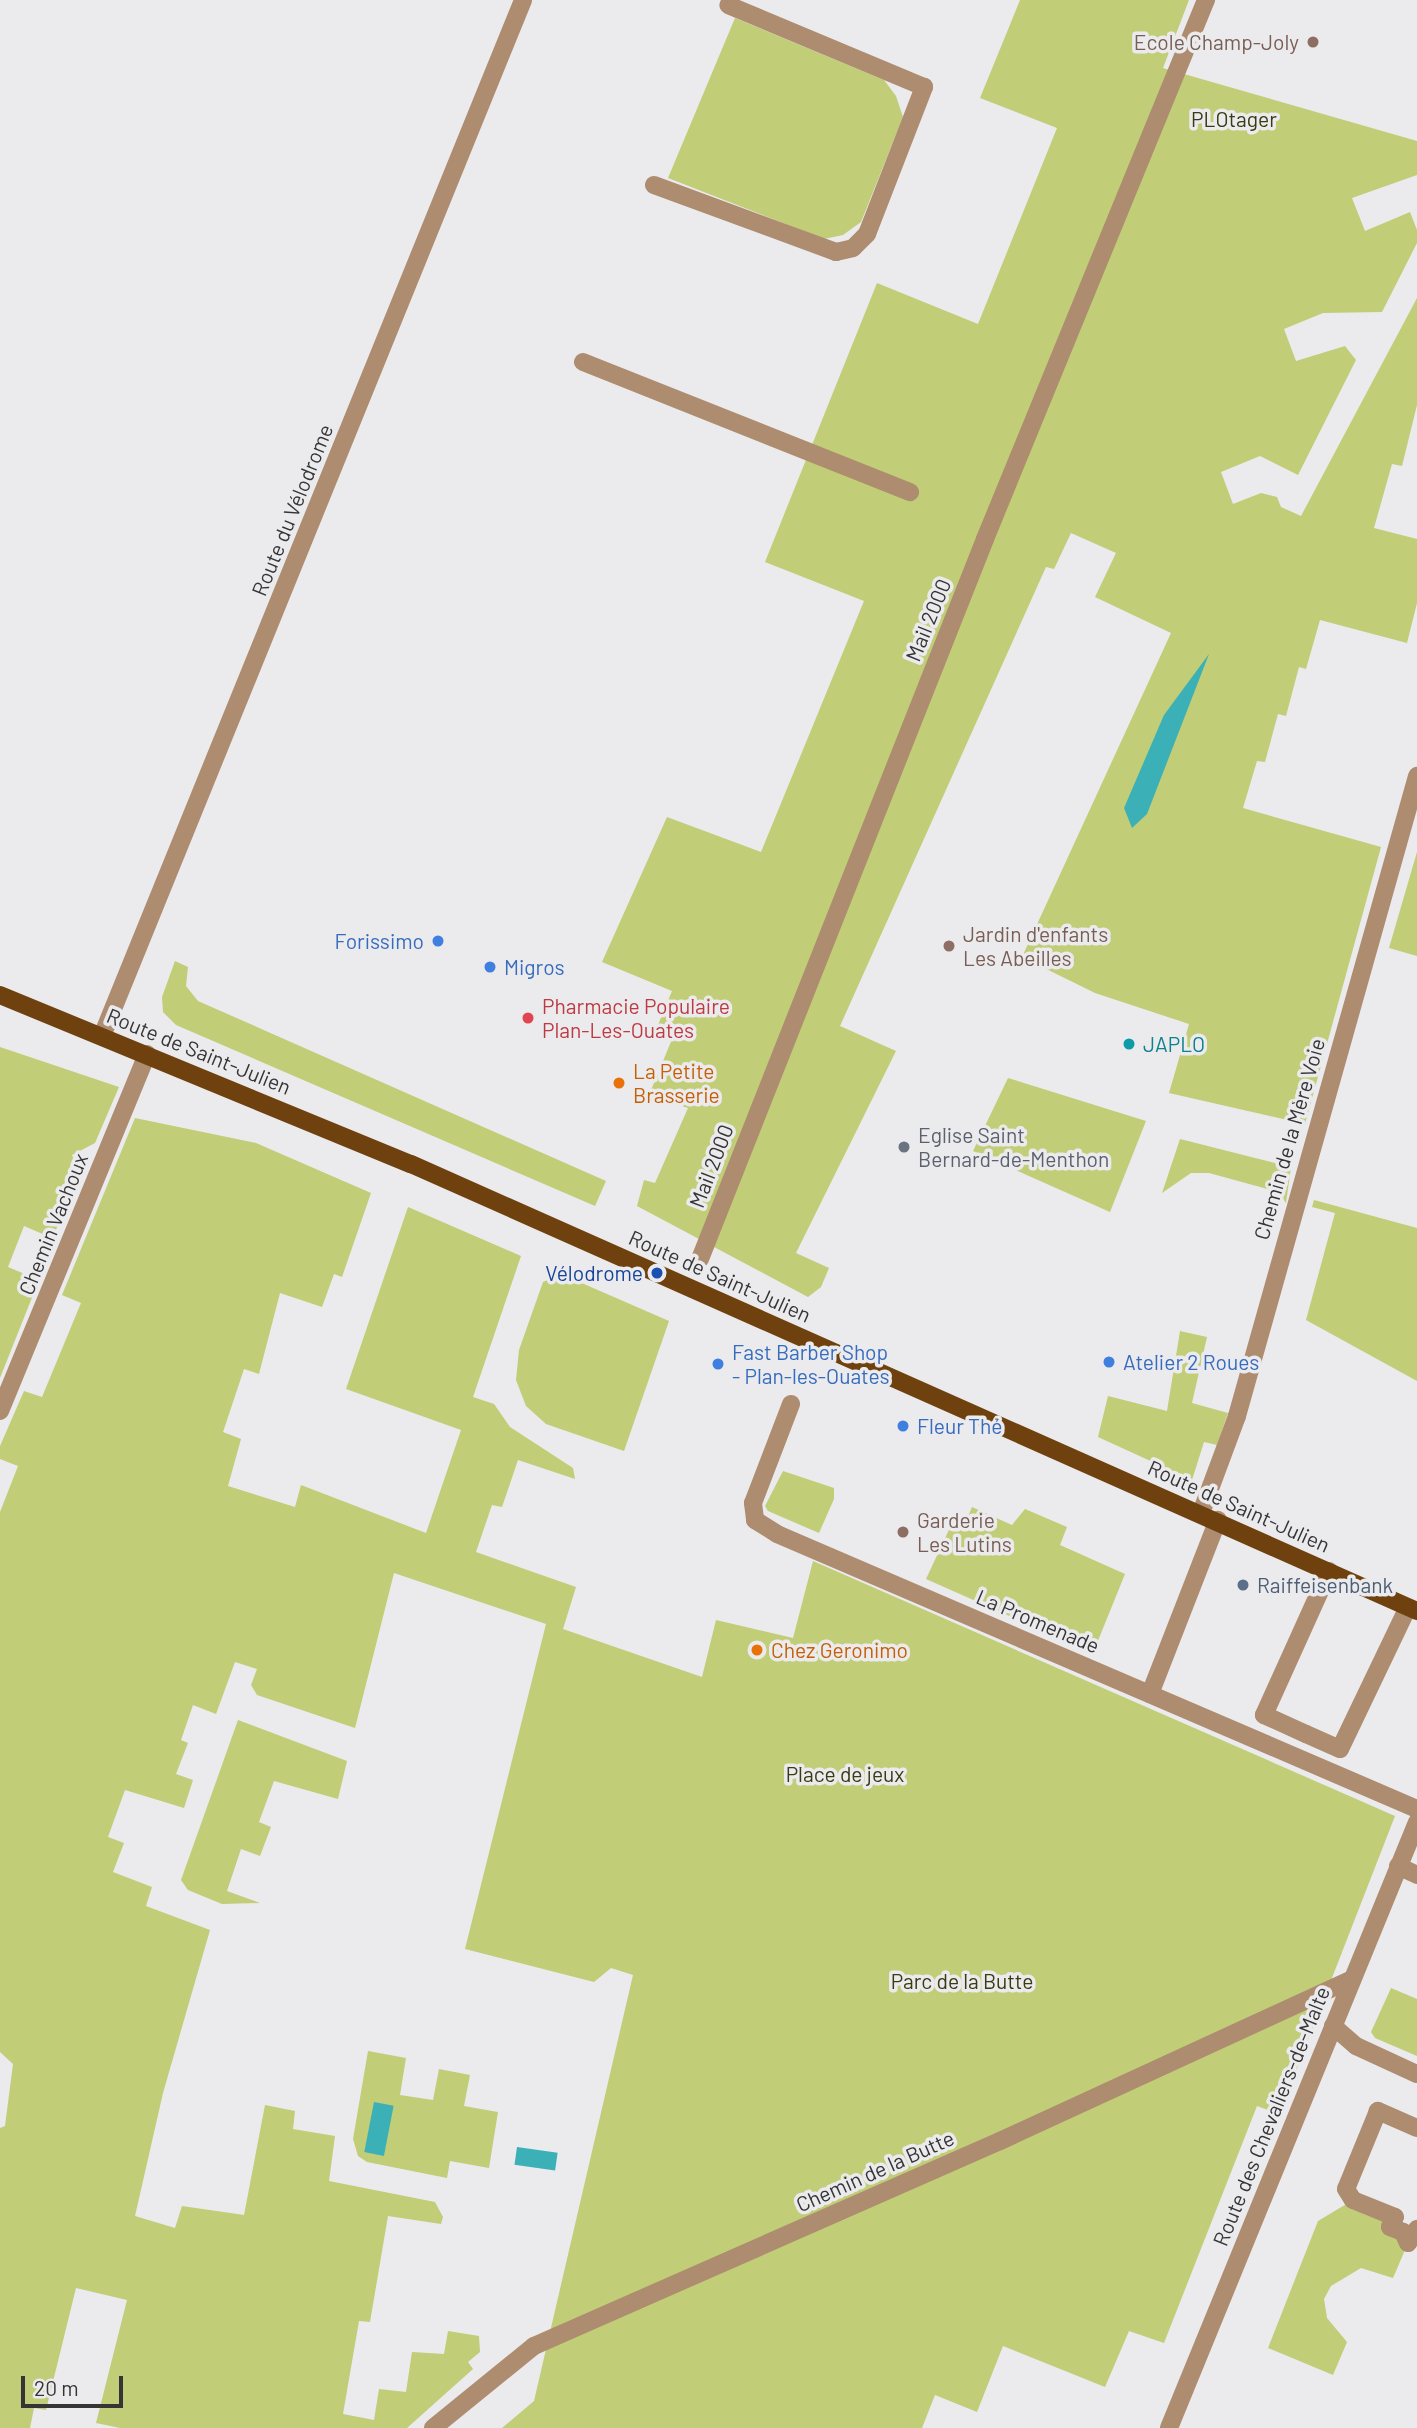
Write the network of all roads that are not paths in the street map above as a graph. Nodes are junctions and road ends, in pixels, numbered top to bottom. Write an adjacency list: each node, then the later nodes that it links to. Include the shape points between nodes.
1 (523, 0): 9 (street, Route du Vélodrome)
2 (1206, 0): 11 (street, Mail 2000, via 975,564)
3 (728, 5): 4 (street, via 925,86 867,234 853,248 836,252)
4 (654, 185)
5 (583, 362): 6 (street)
6 (910, 492)
7 (1417, 776): 14 (street, Chemin de la Mère Voie)
8 (0, 995): 9 (main road, Route de Saint-Julien)
9 (102, 1036): 10 (main road, Route de Saint-Julien)
10 (147, 1054): 13 (street, Chemin Vachoux); 14 (main road, Route de Saint-Julien, via 423,1169)
11 (700, 1259)
12 (791, 1404): 17 (street, La Promenade, via 753,1503 755,1520)
13 (0, 1411)
14 (1210, 1516): 15 (main road, Route de Saint-Julien); 17 (street, Chemin de la Mère Voie)
15 (1329, 1571): 16 (main road, Route de Saint-Julien); 16 (street, via 1264,1715 1340,1749)
16 (1412, 1609)
17 (1150, 1694): 18 (street, La Promenade)
18 (1417, 1809)
19 (1417, 1822): 20 (street, Route des Chevaliers-de-Malte)
20 (1398, 1866): 21 (street); 22 (street, Route des Chevaliers-de-Malte)
21 (1417, 1875)
22 (1350, 1980): 23 (street, Route des Chevaliers-de-Malte); 27 (street, Chemin de la Butte, via 534,2346)
23 (1333, 2026): 24 (street, via 1356,2046); 28 (street, Route des Chevaliers-de-Malte)
24 (1417, 2074)
25 (1417, 2128): 26 (street, via 1378,2111 1346,2189 1353,2200 1395,2217 1390,2227 1402,2232 1408,2243)
26 (1417, 2229)
27 (433, 2428)
28 (1169, 2428)

